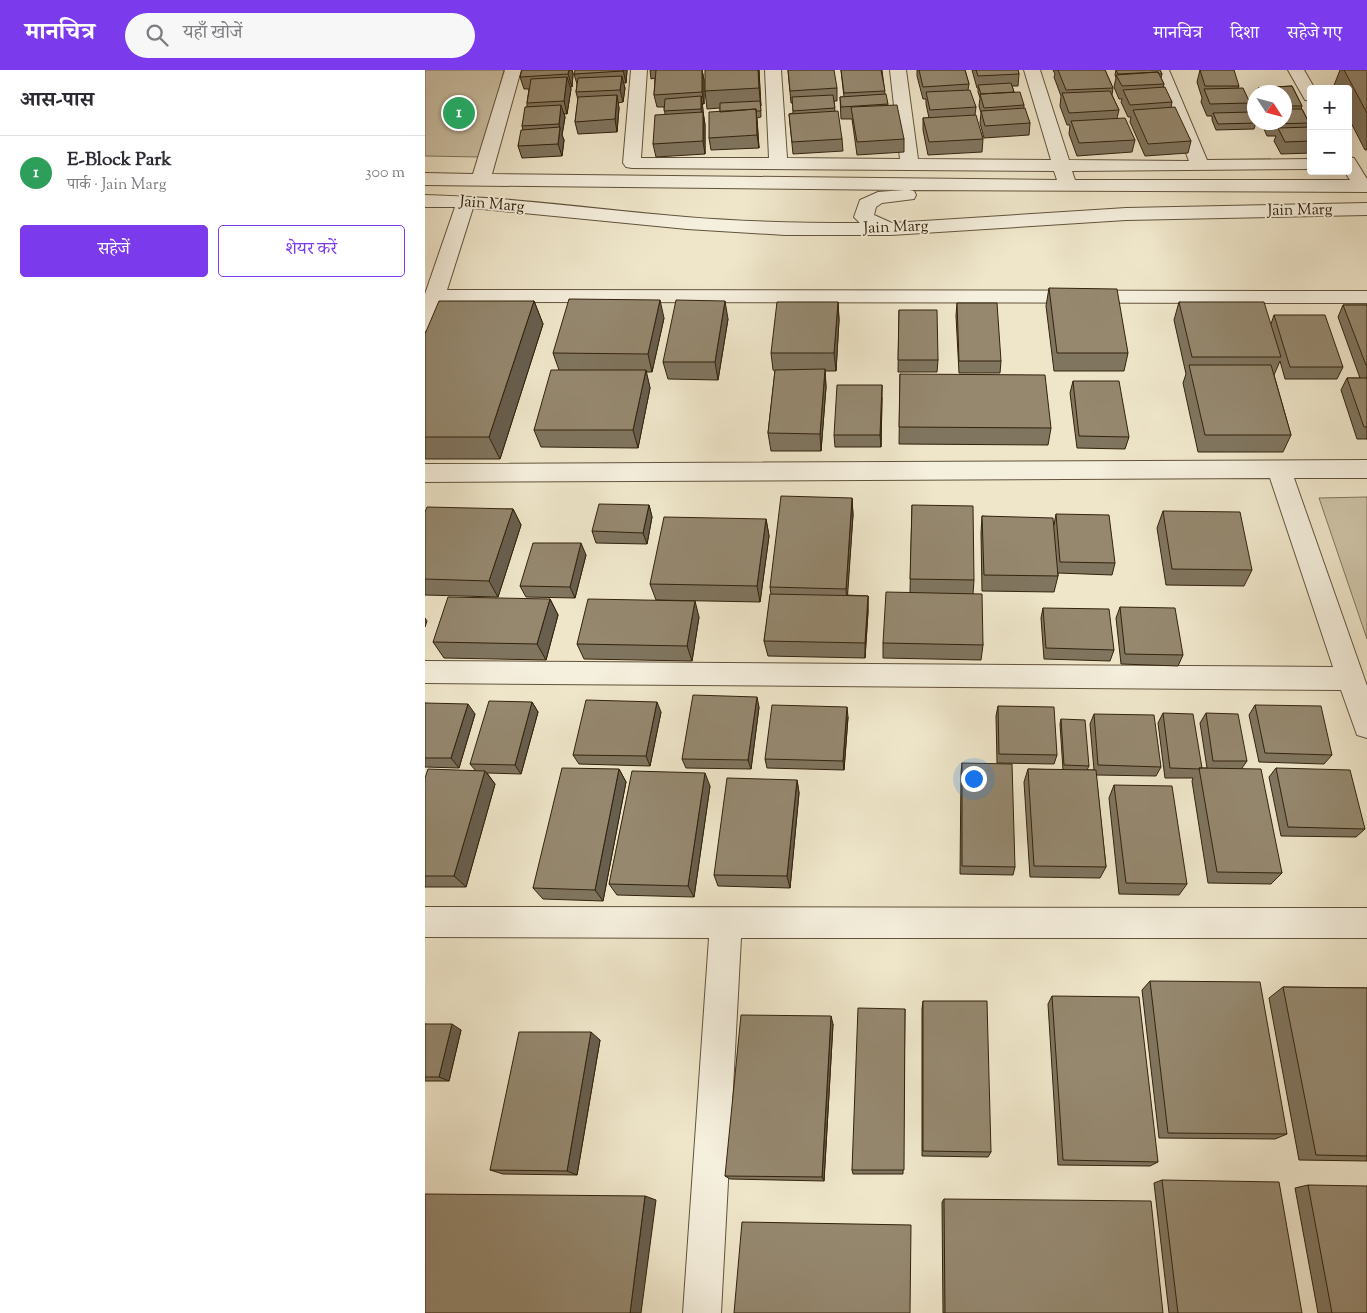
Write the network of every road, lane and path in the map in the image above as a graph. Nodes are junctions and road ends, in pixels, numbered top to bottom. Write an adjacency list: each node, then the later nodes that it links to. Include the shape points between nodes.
1 (513, 70): 19 (street)
2 (639, 70): 13 (street)
3 (773, 70): 10 (street)
4 (898, 70): 14 (street)
5 (1032, 70): 16 (street)
6 (1161, 70): 18 (street)
7 (1297, 70): 8 (street)
8 (1307, 89)
9 (425, 162): 19 (street)
10 (778, 162): 13 (street); 14 (street)
11 (535, 163): 19 (street)
12 (612, 163): 13 (street)
13 (632, 163)
14 (910, 163): 16 (street)
15 (1353, 163): 23 (street)
16 (1061, 164): 18 (street); 22 (street)
17 (1307, 164): 18 (street)
18 (1200, 166)
19 (484, 171): 20 (street, Jain Marg); 21 (street, Jain Marg)
20 (425, 179)
21 (983, 184): 22 (street, Jain Marg); 28 (street, via 951,195 890,195 867,204 863,216)
22 (1068, 186): 23 (street, Jain Marg)
23 (1365, 186)
24 (425, 201): 25 (street, Jain Marg)
25 (463, 209): 27 (street); 28 (street, Jain Marg, via 785,229); 29 (street)
26 (1367, 209): 28 (street, Jain Marg, via 1126,214)
27 (425, 218)
28 (891, 229)
29 (434, 296): 30 (street); 31 (street)
30 (1367, 298)
31 (425, 324)
32 (1279, 470): 33 (street); 34 (street); 36 (street)
33 (1367, 470)
34 (425, 474)
35 (425, 672): 36 (street)
36 (1351, 679): 37 (street)
37 (1367, 726)
38 (425, 922): 39 (street)
39 (726, 923): 40 (street); 41 (street)
40 (1367, 923)
41 (701, 1313)

